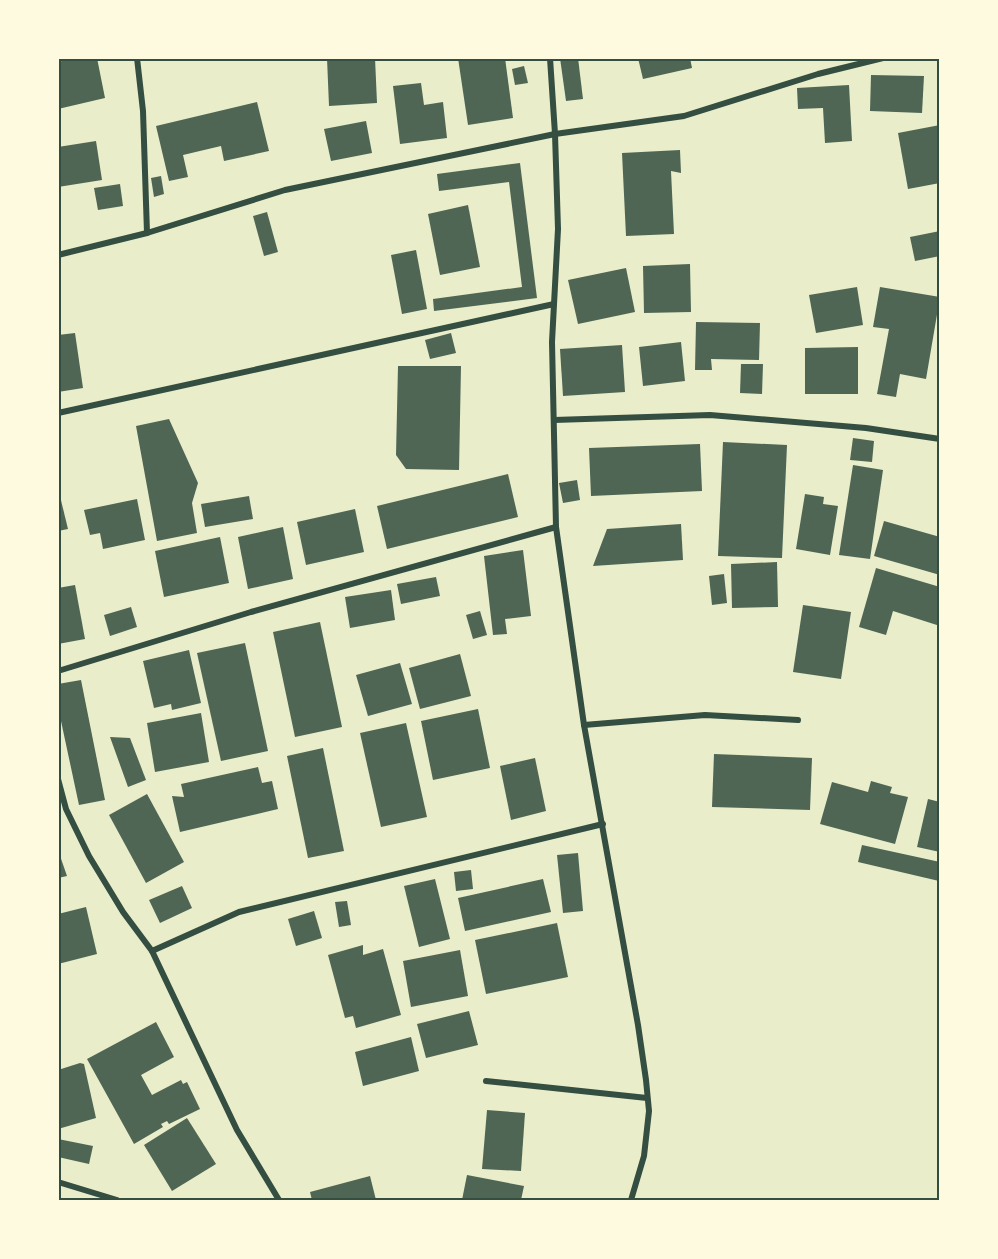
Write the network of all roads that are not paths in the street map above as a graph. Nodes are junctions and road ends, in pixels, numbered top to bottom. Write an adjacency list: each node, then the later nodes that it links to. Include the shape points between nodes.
1 (137, 58): 5 (street)
2 (550, 58): 4 (street)
3 (883, 58): 4 (street, via 684,116)
4 (555, 134): 5 (street, via 285,190); 7 (street, via 558,229)
5 (147, 233): 6 (street)
6 (58, 255)
7 (554, 304): 8 (street); 9 (street)
8 (58, 413)
9 (554, 420): 10 (street, via 710,415 866,428); 11 (street)
10 (939, 439)
11 (556, 527): 12 (street); 14 (street)
12 (58, 671)
13 (798, 720): 14 (street, via 705,715)
14 (584, 725): 16 (street)
15 (58, 779): 17 (street, via 66,809 89,856)
16 (603, 825): 17 (street, via 238,912); 19 (street)
17 (152, 951): 22 (street, via 237,1130)
18 (486, 1081): 19 (street)
19 (647, 1098): 23 (street, via 644,1156)
20 (58, 1182): 21 (street)
21 (117, 1200)
22 (279, 1200)
23 (632, 1200)

